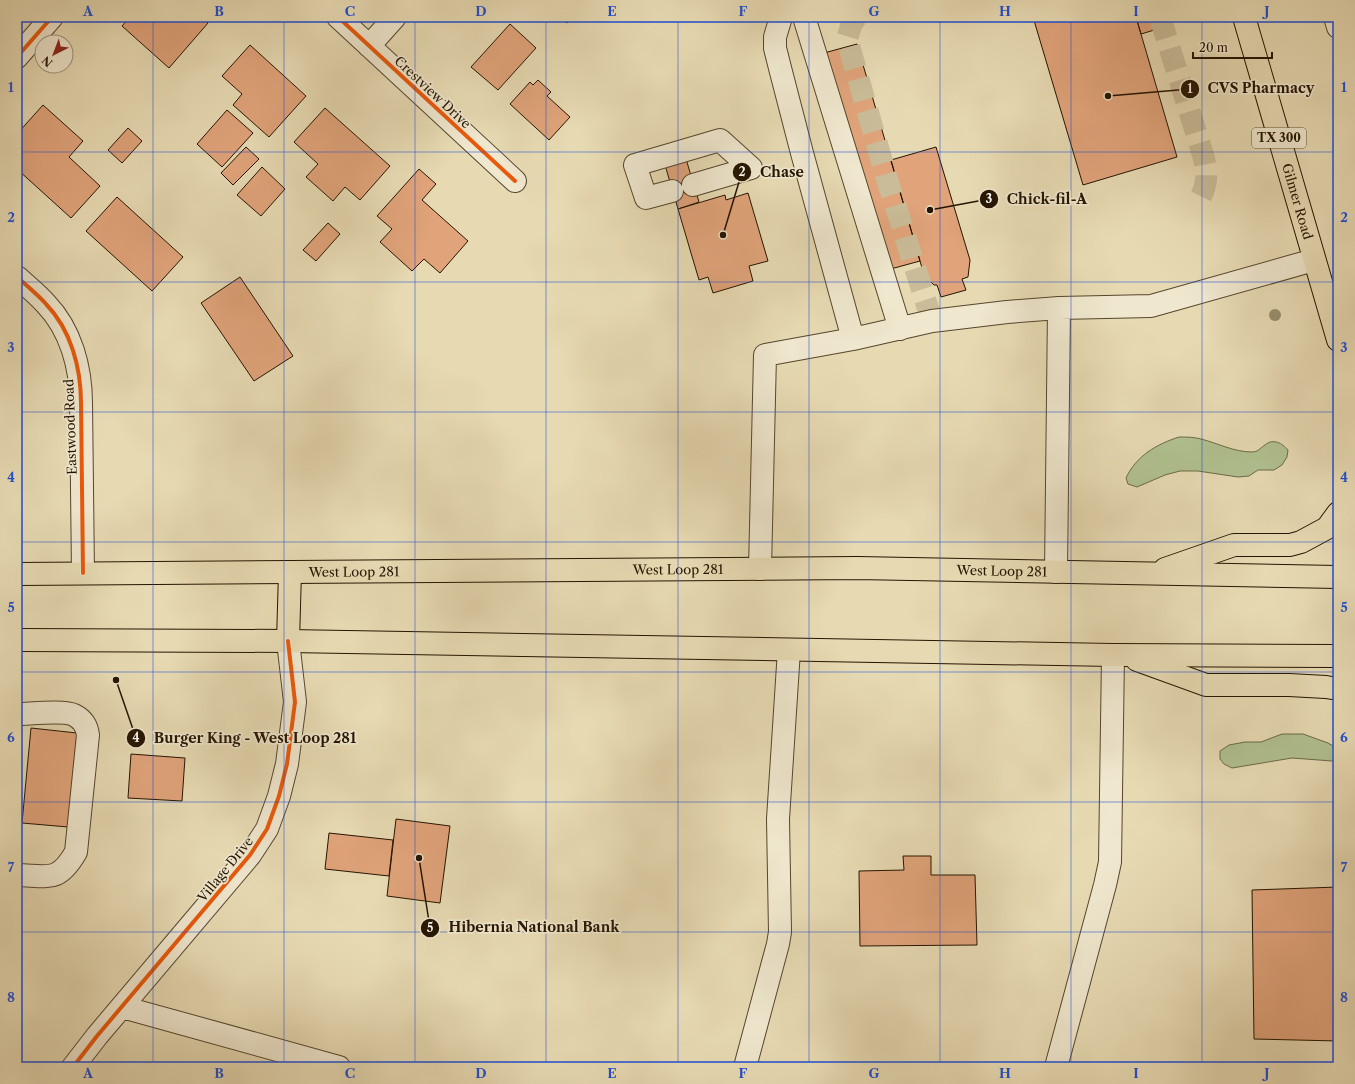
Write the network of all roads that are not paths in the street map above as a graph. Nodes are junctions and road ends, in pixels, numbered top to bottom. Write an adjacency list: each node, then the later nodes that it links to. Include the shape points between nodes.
1 (52, 17): 10 (street)
2 (338, 17): 9 (street, Crestview Drive)
3 (395, 17): 9 (street)
4 (780, 17): 18 (street, via 775,48)
5 (804, 17): 17 (street)
6 (1244, 17): 14 (main road, Gilmer Road / TX 300)
7 (1335, 17): 8 (street)
8 (1338, 27)
9 (369, 46): 11 (street, Crestview Drive)
10 (17, 57)
11 (516, 181)
12 (693, 185): 13 (street, via 751,168 720,140 635,164 646,198)
13 (672, 191)
14 (1314, 260): 16 (street, via 1151,306); 19 (main road, Gilmer Road / TX 300)
15 (17, 277): 24 (street, Eastwood Road, via 47,304 73,348 82,403)
16 (1059, 308): 17 (street, via 1007,312); 23 (street)
17 (900, 329): 18 (street)
18 (853, 339): 21 (street, via 765,355)
19 (1338, 340)
20 (1338, 513): 26 (main road, via 1327,528 1301,542 1290,545 1234,545)
21 (760, 569): 22 (main road, West Loop 281); 23 (main road, West Loop 281)
22 (290, 572): 24 (main road, West Loop 281); 29 (main road)
23 (1056, 572): 26 (main road, West Loop 281)
24 (83, 573): 25 (main road, West Loop 281)
25 (17, 574)
26 (1151, 574): 27 (main road, West Loop 281)
27 (1338, 577)
28 (17, 640): 29 (main road)
29 (288, 641): 30 (main road); 36 (street, Village Drive, via 295,702 292,731 279,796 267,829 246,861)
30 (789, 650): 31 (main road); 39 (street, via 778,819 780,932)
31 (1118, 655): 32 (main road); 33 (main road, via 1206,685 1290,685); 40 (street, via 1110,862)
32 (1338, 656)
33 (1338, 689)
34 (17, 714): 35 (street, via 73,714 84,723 88,735 76,852 66,867 54,876)
35 (17, 874)
36 (122, 1007): 37 (street, Village Drive); 38 (street)
37 (73, 1067)
38 (340, 1067)
39 (745, 1067)
40 (1056, 1067)

